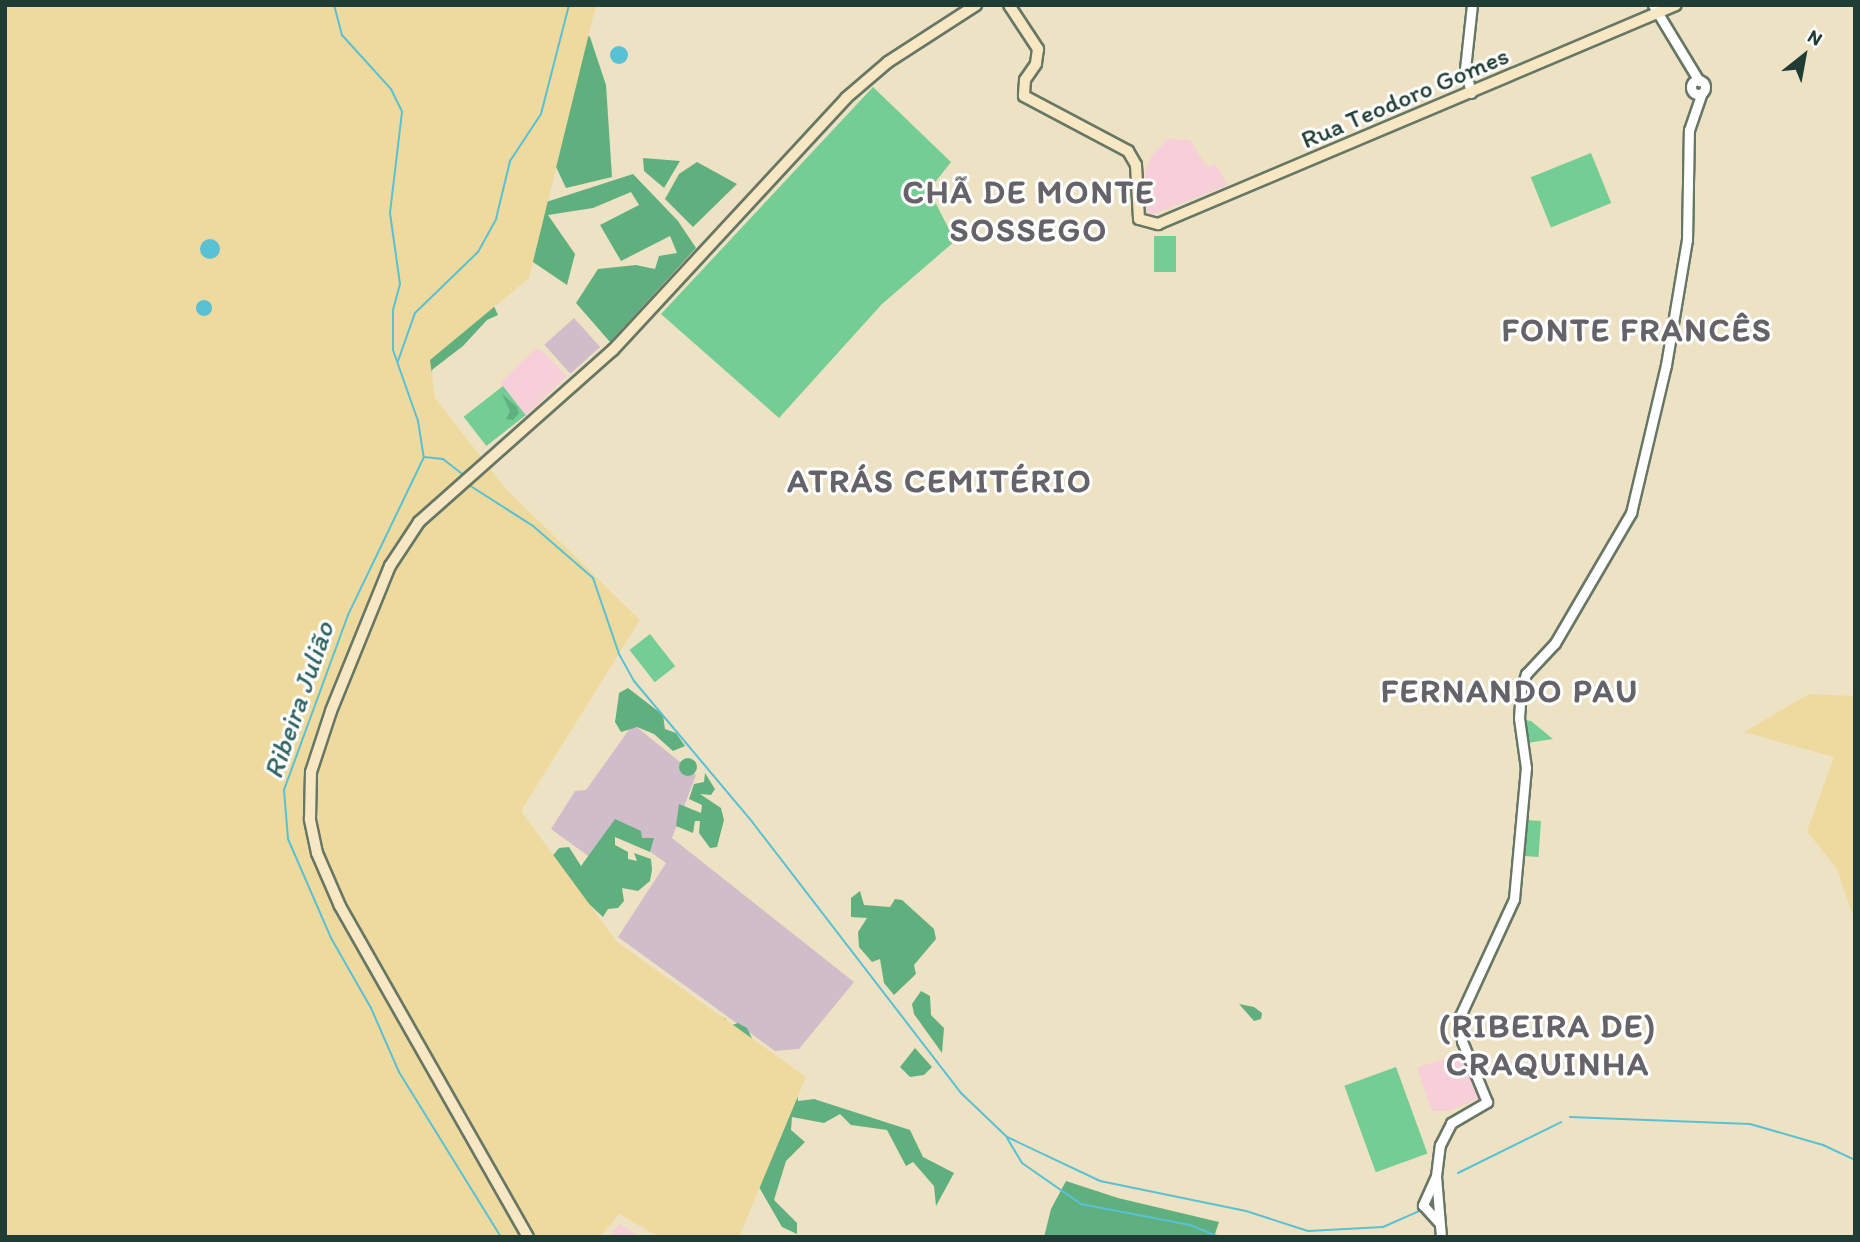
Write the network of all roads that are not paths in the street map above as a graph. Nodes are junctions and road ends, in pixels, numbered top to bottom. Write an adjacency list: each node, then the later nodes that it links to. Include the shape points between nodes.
1 (976, 5): 9 (main road, via 888,62 846,98 613,350 419,522 390,566 331,711 311,772 310,819 317,853 340,906)
2 (1009, 5): 6 (main road, Rua Teodoro Gomes, via 1038,49 1036,64 1025,80 1024,96 1128,151 1136,165 1139,219 1158,225)
3 (1676, 5): 5 (main road, Rua Teodoro Gomes)
4 (1471, 9): 6 (street, via 1465,78)
5 (1655, 10): 6 (main road, Rua Teodoro Gomes); 7 (street, via 1696,81 1704,86 1698,93 1688,144 1687,240 1666,365 1631,513 1555,643 1526,674 1519,702 1525,785 1514,899 1460,1016 1462,1041 1487,1102 1457,1118 1446,1130)
6 (1471, 93)
7 (1436, 1176): 8 (street); 8 (street, via 1423,1205)
8 (1439, 1223): 10 (street)
9 (528, 1237)
10 (1441, 1237)

